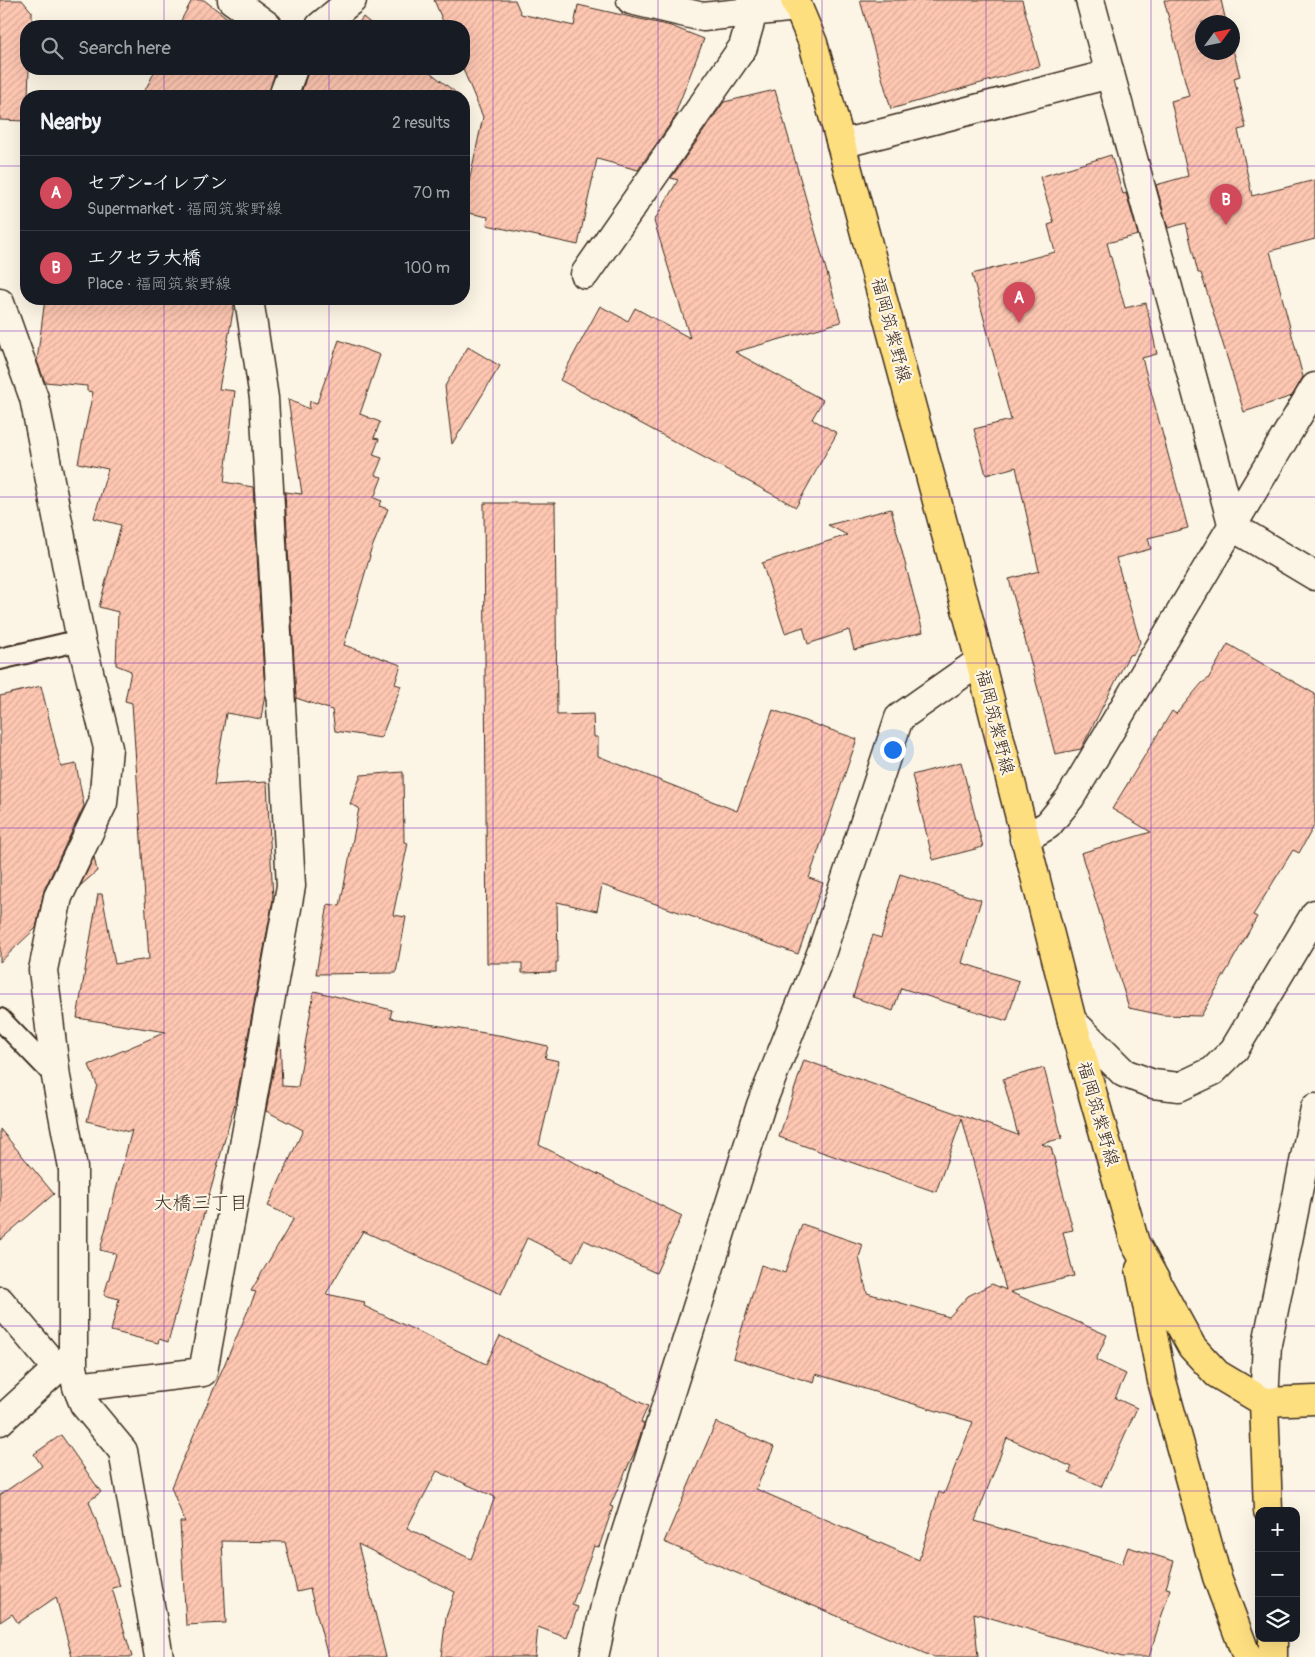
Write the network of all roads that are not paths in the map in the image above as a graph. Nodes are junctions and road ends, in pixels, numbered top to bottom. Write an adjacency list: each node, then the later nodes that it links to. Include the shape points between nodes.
1 (232, 0): 7 (street)
2 (352, 0): 8 (street)
3 (631, 0): 6 (street, via 703,17)
4 (1090, 0): 9 (street)
5 (796, 4): 6 (street); 12 (main road, 福岡筑紫野線, via 813,43)
6 (753, 12): 13 (street, via 744,47)
7 (260, 20)
8 (327, 20)
9 (1110, 74): 12 (street); 17 (street)
10 (291, 75): 11 (street)
11 (285, 90)
12 (841, 144): 21 (main road, 福岡筑紫野線)
13 (584, 274)
14 (0, 303): 19 (street, via 34,398)
15 (251, 305): 30 (street, via 264,398 292,886 203,1372)
16 (1315, 387): 17 (street)
17 (1233, 527): 18 (street); 22 (street, via 1070,798 1048,825)
18 (1315, 576)
19 (82, 640): 20 (lane); 26 (street, via 108,748 103,803 58,897 43,970)
20 (0, 659)
21 (980, 661): 22 (main road, 福岡筑紫野線); 37 (street, via 899,718 822,951 761,1105 610,1583)
22 (1024, 839): 25 (main road, 福岡筑紫野線)
23 (1315, 914): 25 (street, via 1234,1050 1213,1071 1179,1087 1153,1084 1124,1073)
24 (0, 1019): 26 (lane)
25 (1072, 1021): 28 (main road, 福岡筑紫野線)
26 (56, 1077): 30 (street, via 73,1168)
27 (1315, 1108): 32 (street, via 1267,1344)
28 (1136, 1243): 32 (main road, 福岡筑紫野線, via 1192,1347 1217,1374); 38 (main road, via 1164,1390 1217,1577)
29 (0, 1301): 30 (street)
30 (69, 1374): 33 (street); 36 (street, via 84,1404 123,1451)
31 (1315, 1400): 32 (main road)
32 (1264, 1402): 34 (main road)
33 (0, 1421)
34 (1268, 1507)
35 (1273, 1642): 39 (main road)
36 (159, 1657)
37 (594, 1657)
38 (1247, 1657)
39 (1273, 1657)

